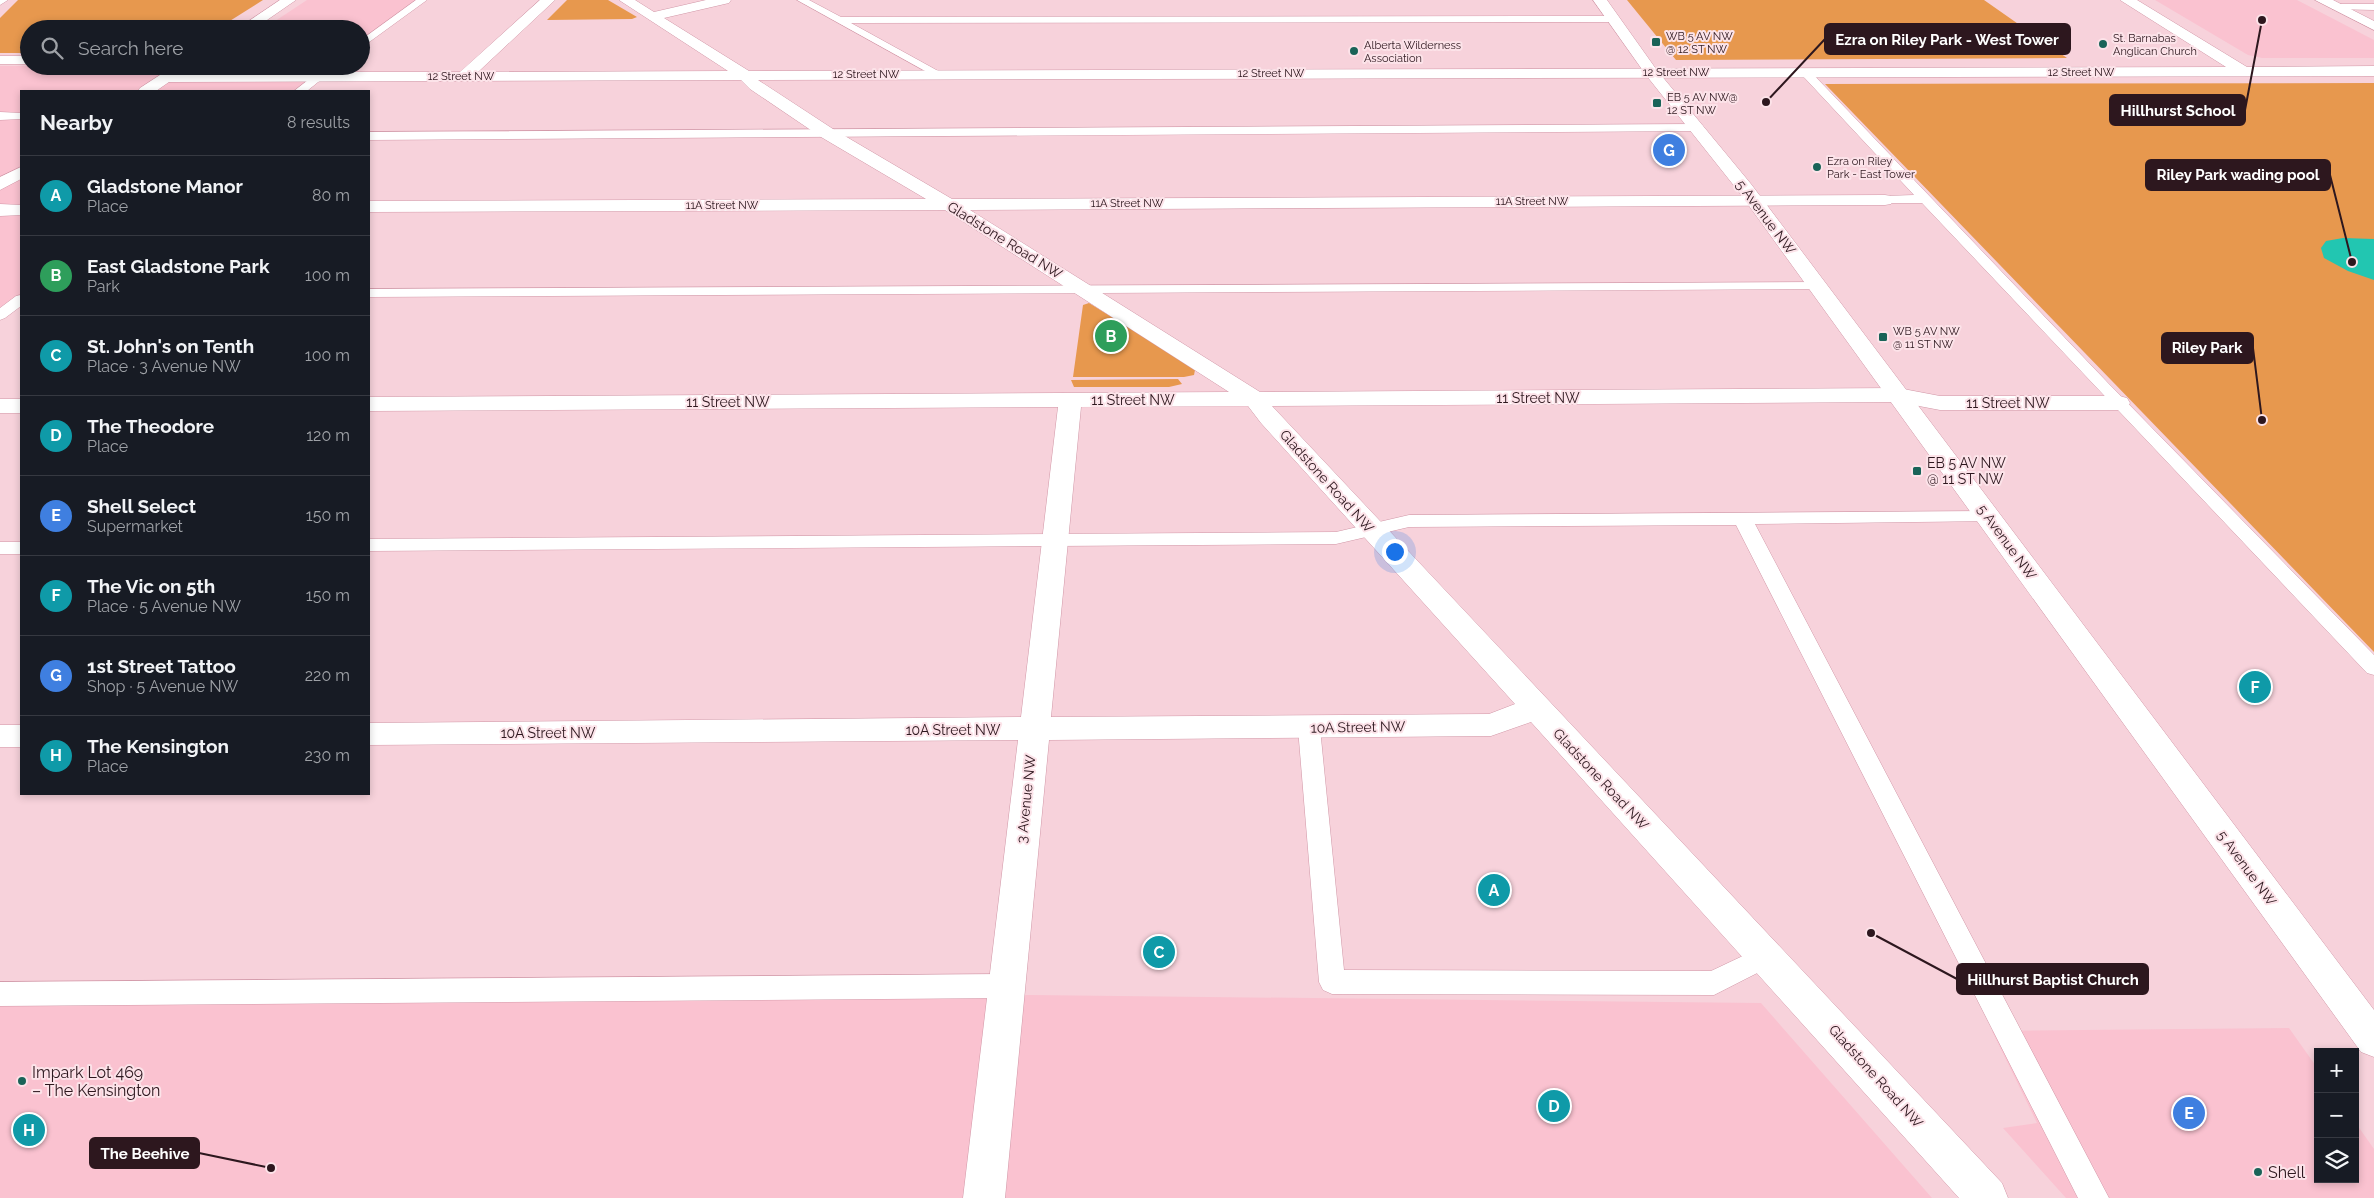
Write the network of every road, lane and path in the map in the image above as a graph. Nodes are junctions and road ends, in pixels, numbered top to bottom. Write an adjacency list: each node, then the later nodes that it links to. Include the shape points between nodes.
1 (289, 0): 13 (street)
2 (422, 0): 16 (lane)
3 (548, 0): 27 (street)
4 (626, 0): 12 (street, Gladstone Road NW)
5 (724, 0): 12 (street)
6 (802, 0): 14 (lane)
7 (2128, 0): 19 (street)
8 (2322, 0): 9 (street)
9 (2336, 7): 10 (lane); 15 (street)
10 (2374, 7)
11 (1606, 9): 14 (lane); 21 (street, 5 Avenue NW)
12 (654, 16): 25 (street, Gladstone Road NW)
13 (258, 20)
14 (842, 20): 23 (lane)
15 (2374, 26)
16 (370, 38)
17 (0, 60): 18 (street)
18 (20, 60)
19 (2243, 71): 20 (street, 12 Street NW); 22 (street, 12 Street NW)
20 (2374, 71)
21 (1651, 72): 22 (street, 12 Street NW); 23 (street, 12 Street NW); 33 (street, 5 Avenue NW)
22 (1805, 72): 38 (lane)
23 (936, 74): 25 (street, 12 Street NW)
24 (171, 75): 28 (street)
25 (745, 75): 27 (street, 12 Street NW); 34 (street, Gladstone Road NW, via 754,86)
26 (320, 76): 27 (street, 12 Street NW); 28 (street, 12 Street NW); 30 (lane)
27 (464, 76)
28 (168, 77): 29 (street)
29 (148, 90)
30 (301, 90)
31 (0, 116): 32 (lane)
32 (20, 116)
33 (1698, 128): 34 (lane); 39 (street, 5 Avenue NW)
34 (828, 133): 35 (lane); 41 (street, Gladstone Road NW)
35 (370, 136)
36 (20, 173): 37 (street)
37 (2, 183)
38 (1926, 199): 40 (lane); 50 (lane)
39 (1754, 200): 40 (street, 11A Street NW); 41 (street, 11A Street NW); 45 (street, 5 Avenue NW)
40 (1885, 200)
41 (948, 204): 42 (street, 11A Street NW); 46 (street, Gladstone Road NW)
42 (370, 207)
43 (0, 210): 44 (street)
44 (20, 210)
45 (1818, 286): 46 (lane); 51 (street, 5 Avenue NW)
46 (1087, 290): 47 (lane); 52 (street, Gladstone Road NW)
47 (370, 293)
48 (20, 300): 49 (lane)
49 (0, 315)
50 (2102, 386): 51 (street, 11 Street NW, via 1926,387); 54 (lane)
51 (1898, 395): 52 (street, 11 Street NW); 54 (street, 11 Street NW, via 1940,404); 58 (street, 5 Avenue NW)
52 (1255, 399): 53 (street, 11 Street NW); 60 (street, Gladstone Road NW)
53 (1070, 400): 55 (street, 11 Street NW); 61 (street, 3 Avenue NW)
54 (2118, 403): 65 (lane)
55 (370, 404)
56 (0, 406): 57 (street)
57 (20, 406)
58 (1988, 517): 59 (lane); 75 (street, 5 Avenue NW)
59 (1743, 520): 60 (lane, via 1408,521); 78 (lane)
60 (1372, 530): 61 (lane, via 1336,538); 66 (street, Gladstone Road NW)
61 (1054, 540): 62 (lane); 68 (street, 3 Avenue NW)
62 (370, 545)
63 (0, 548): 64 (lane)
64 (20, 548)
65 (2374, 668)
66 (1535, 708): 67 (street, 10A Street NW, via 1491,725); 72 (street, Gladstone Road NW)
67 (1309, 728): 68 (street, 10A Street NW); 72 (lane, via 1332,982 1714,983)
68 (1033, 729): 69 (street, 10A Street NW); 73 (street, 3 Avenue NW)
69 (370, 734)
70 (0, 736): 71 (street)
71 (20, 736)
72 (1766, 956): 77 (street, Gladstone Road NW)
73 (1006, 986): 74 (lane); 76 (street, 3 Avenue NW)
74 (0, 994)
75 (2374, 1040)
76 (984, 1198)
77 (1987, 1198)
78 (2094, 1198)

